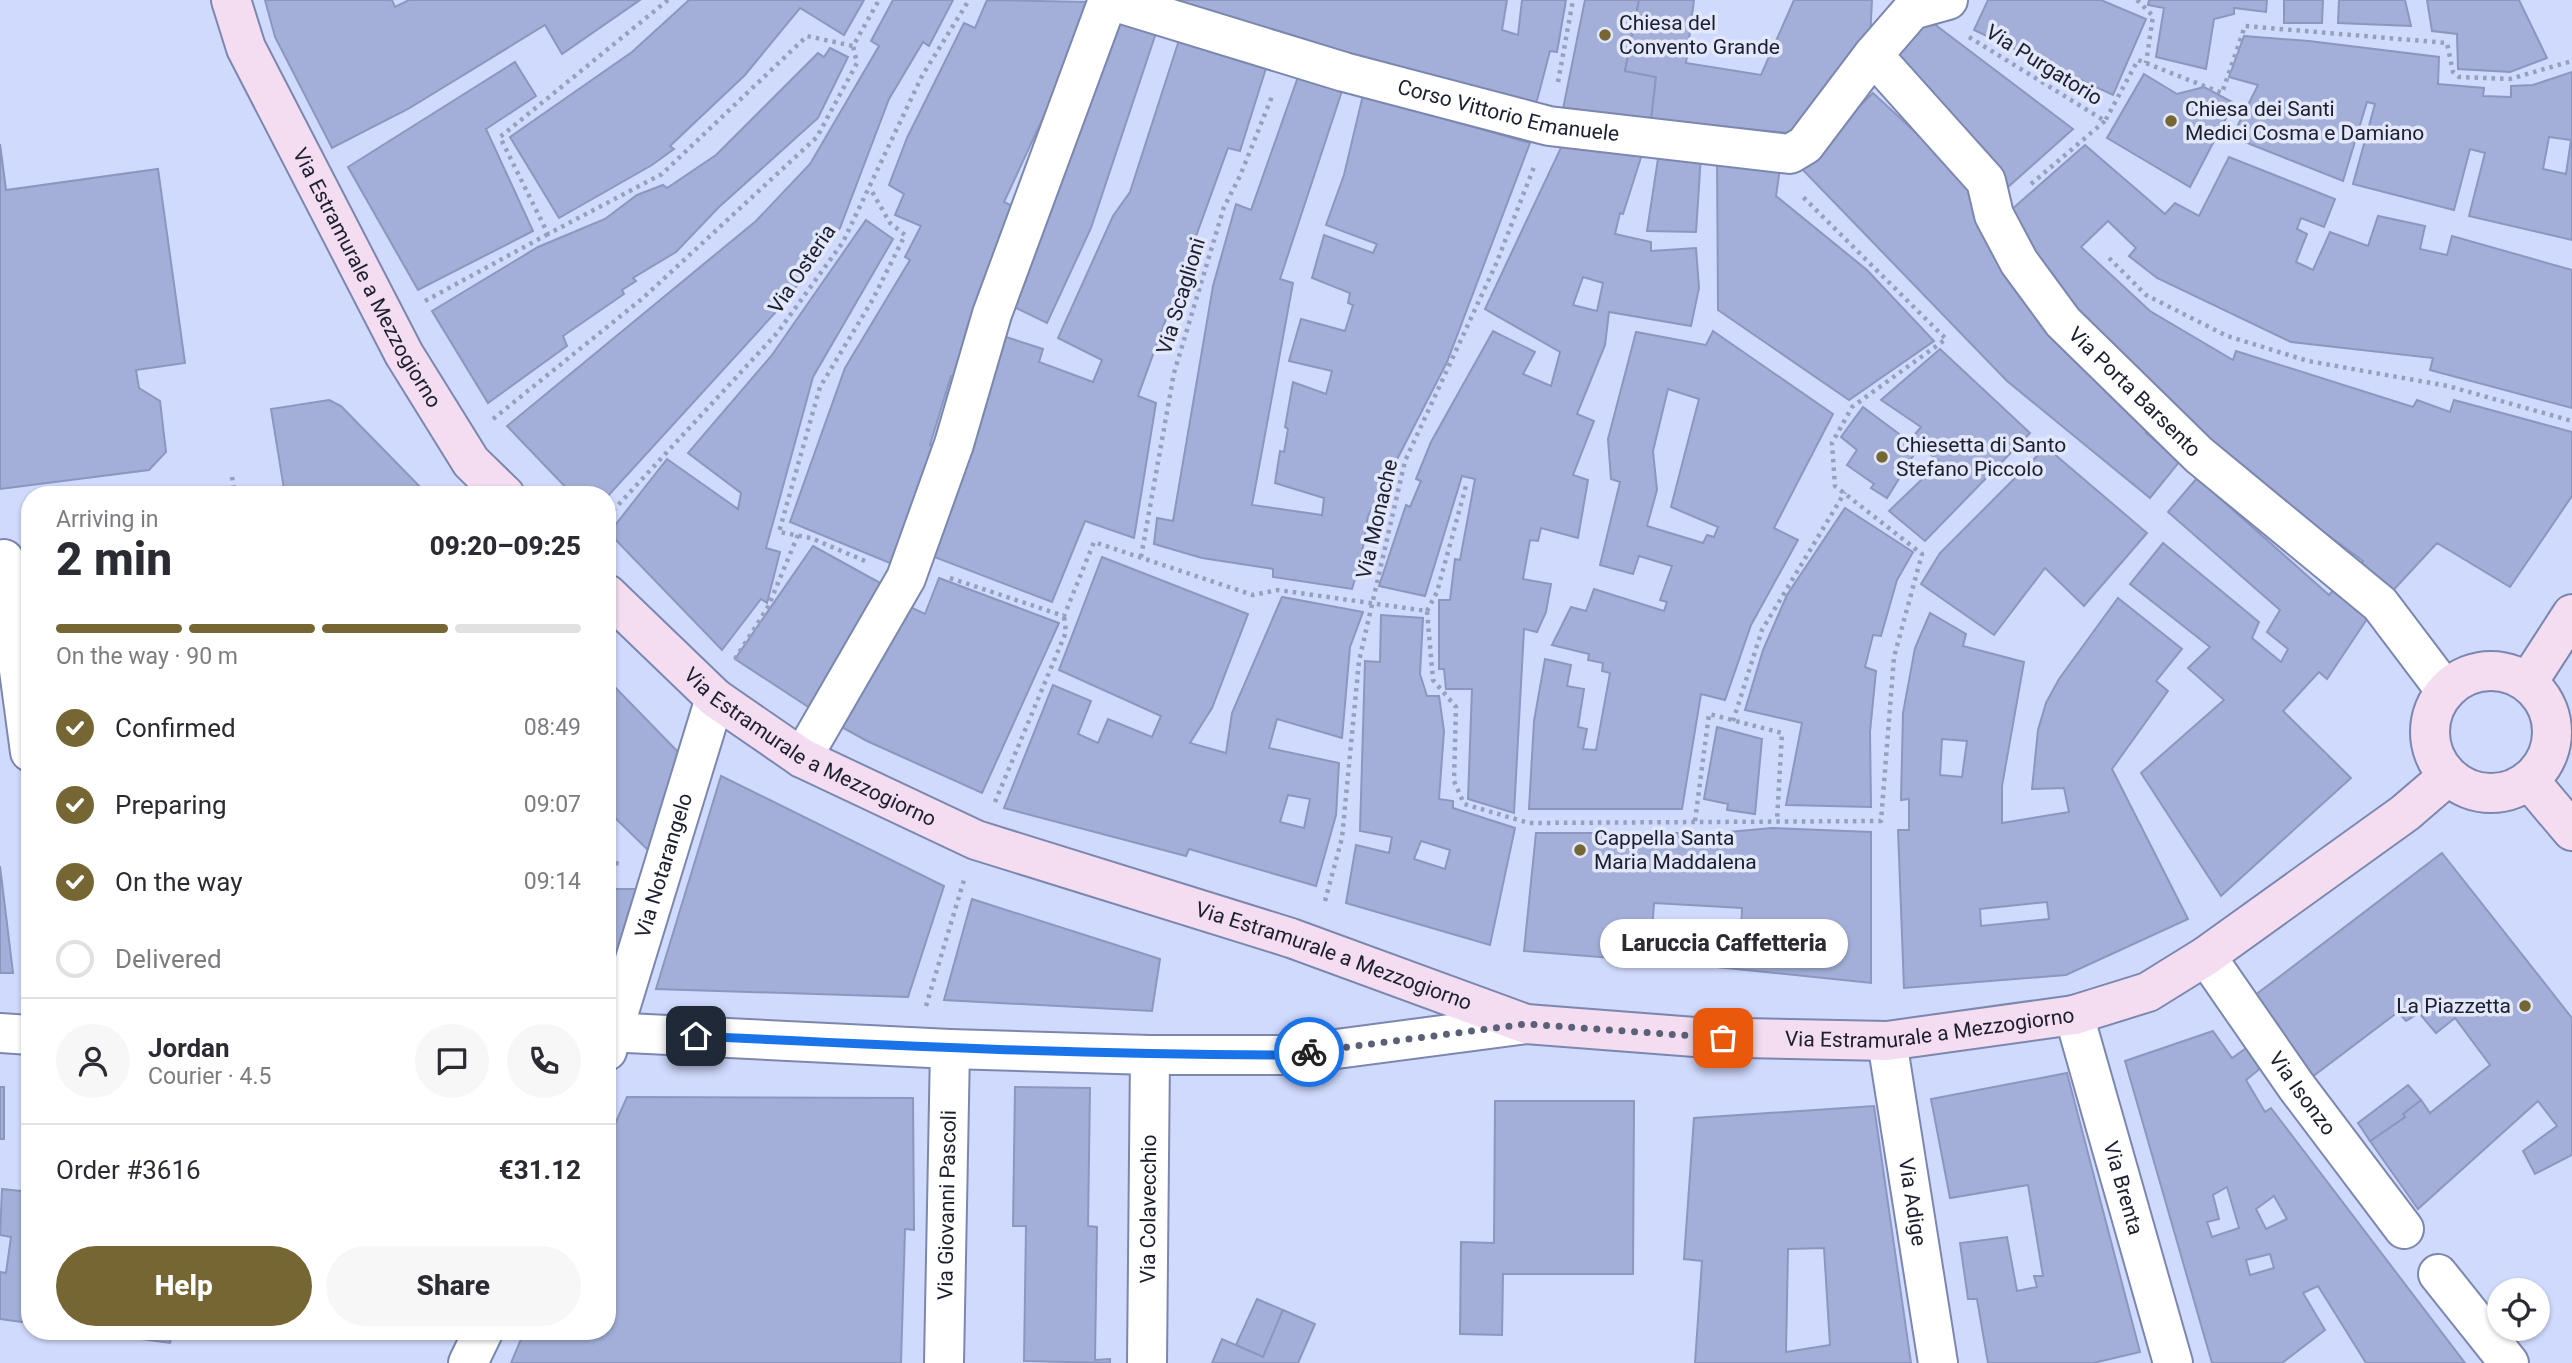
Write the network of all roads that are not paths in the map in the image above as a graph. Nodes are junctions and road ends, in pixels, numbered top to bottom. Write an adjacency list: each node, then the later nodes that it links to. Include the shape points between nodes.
1 (232, 0): 5 (street, Via Estramurale a Mezzogiorno, via 246,48 404,354 471,462)
2 (1109, 0): 4 (street, Corso Vittorio Emanuele, via 1344,72 1549,126 1790,154 1805,145); 13 (street, via 992,314 954,444 906,578)
3 (1943, 1): 4 (street, via 1912,10)
4 (1873, 55): 11 (street, Via Porta Barsento, via 1986,181 1994,215 2019,262 2063,322 2199,455 2380,604)
5 (496, 486)
6 (11, 559): 9 (street)
7 (616, 603): 12 (street, Via Estramurale a Mezzogiorno)
8 (2572, 614): 10 (street)
9 (21, 661)
10 (2528, 682): 11 (street, via 2512,673 2485,671 2459,679); 15 (street, via 2550,712 2553,731 2542,767)
11 (2445, 690): 14 (street, via 2429,724 2430,743)
12 (715, 698): 13 (street, Via Estramurale a Mezzogiorno); 19 (street, Via Notarangelo)
13 (802, 758): 20 (street, Via Estramurale a Mezzogiorno, via 985,844 1291,938)
14 (2448, 776): 15 (street, via 2462,786 2488,793 2514,789); 17 (street, Via Estramurale a Mezzogiorno, via 2405,813)
15 (2529, 780): 16 (street)
16 (2572, 831)
17 (2206, 956): 18 (street, Via Estramurale a Mezzogiorno, via 2148,992); 27 (street, Via Isonzo, via 2296,1086)
18 (2074, 1014): 24 (street, Via Estramurale a Mezzogiorno); 34 (street, Via Brenta)
19 (616, 1019)
20 (1526, 1024): 24 (street, Via Estramurale a Mezzogiorno, via 1695,1037); 26 (street, via 1291,1055)
21 (0, 1033): 22 (street)
22 (21, 1034)
23 (616, 1038): 25 (street)
24 (1887, 1041): 33 (street, Via Adige)
25 (932, 1048): 26 (street); 31 (street, Via Giovanni Pascoli)
26 (1150, 1055): 32 (street, Via Colavecchio)
27 (2404, 1228)
28 (2438, 1274): 35 (street)
29 (479, 1340): 30 (street)
30 (468, 1363)
31 (944, 1363)
32 (1147, 1363)
33 (1938, 1363)
34 (2173, 1363)
35 (2508, 1363)

